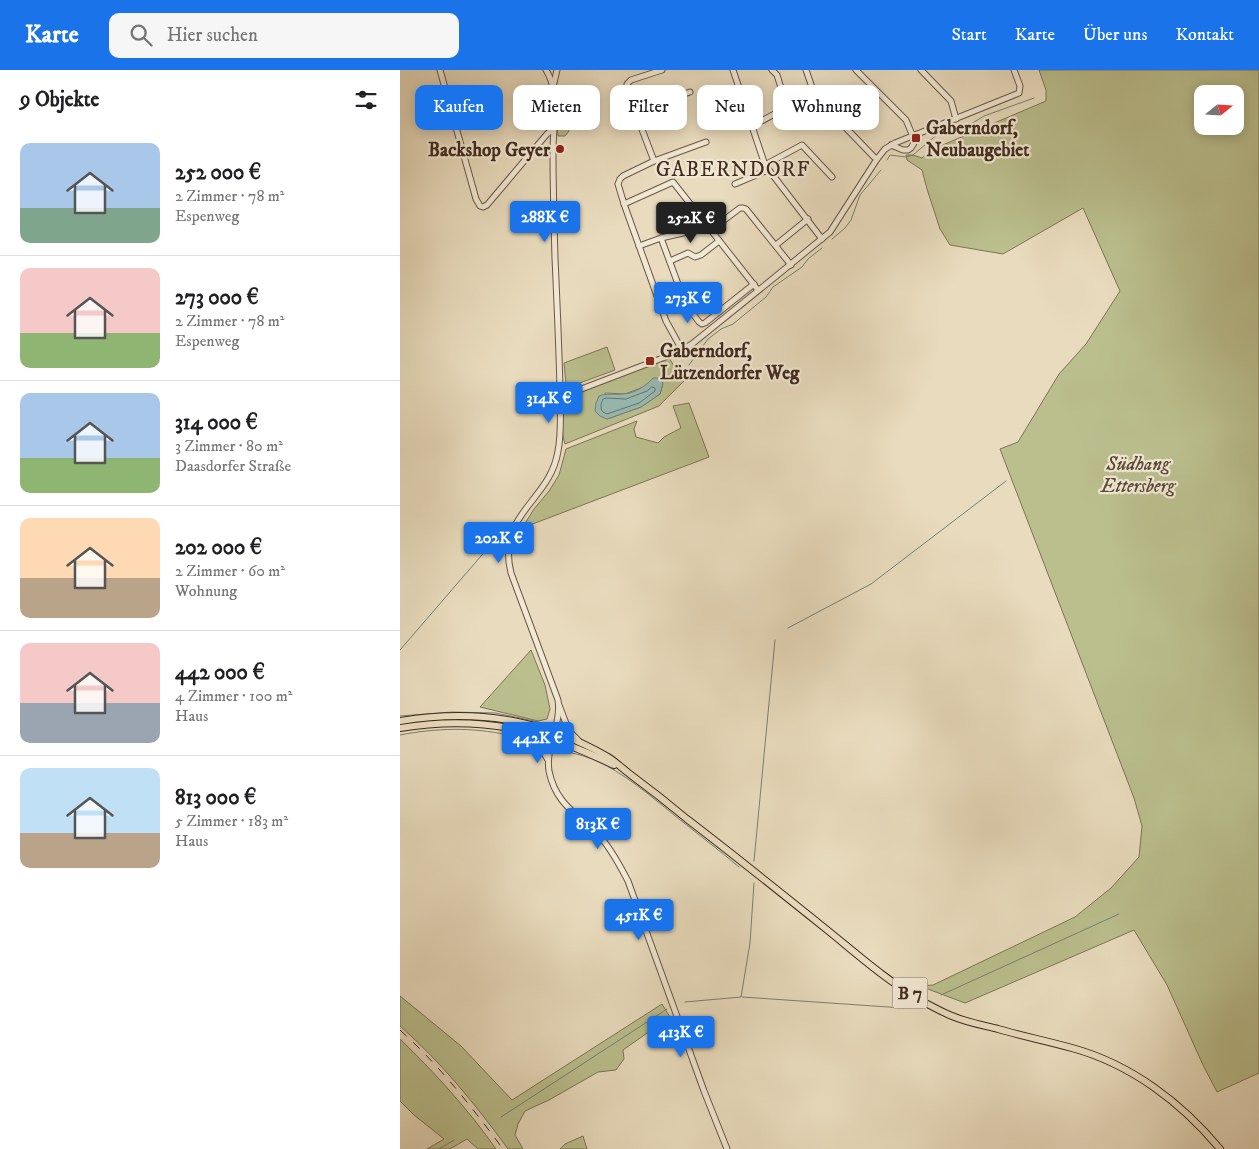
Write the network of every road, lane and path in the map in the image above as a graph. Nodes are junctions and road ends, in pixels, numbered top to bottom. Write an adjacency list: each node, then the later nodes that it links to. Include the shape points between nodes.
1 (440, 70): 20 (street, via 480,206 487,205)
2 (546, 70): 11 (street)
3 (557, 70): 12 (street)
4 (662, 70): 13 (street, via 631,80)
5 (733, 70): 14 (street)
6 (772, 70): 15 (street)
7 (806, 70): 16 (street)
8 (856, 70): 25 (street, via 906,120)
9 (921, 70): 19 (street, via 951,101)
10 (1014, 70): 19 (street, via 1020,86 1019,94)
11 (552, 85)
12 (554, 85)
13 (627, 85)
14 (738, 85)
15 (779, 85)
16 (811, 85)
17 (690, 92): 18 (street)
18 (687, 93)
19 (956, 119): 25 (street)
20 (552, 130)
21 (553, 130): 46 (street)
22 (642, 130): 29 (street)
23 (753, 130): 30 (street)
24 (848, 130): 28 (street)
25 (914, 136): 27 (street); 27 (street, via 914,143 908,150)
26 (706, 142): 29 (street)
27 (891, 145): 28 (street)
28 (877, 159): 37 (street, via 836,225)
29 (654, 161): 33 (street, via 620,179 618,184)
30 (767, 168): 31 (street, via 802,145); 32 (street); 34 (street)
31 (832, 178)
32 (735, 184)
33 (624, 204): 35 (street, via 673,182); 40 (street)
34 (808, 219): 37 (street); 39 (street)
35 (710, 229): 36 (street); 38 (street); 39 (street, via 743,208)
36 (661, 238): 40 (street); 41 (street)
37 (822, 239): 42 (street)
38 (720, 242): 41 (street, via 701,255 688,253); 43 (street)
39 (776, 245): 42 (street)
40 (639, 246): 45 (street, via 666,321)
41 (670, 261): 43 (street, via 685,303 702,324)
42 (791, 265): 44 (street)
43 (754, 284): 44 (street)
44 (758, 290): 45 (street)
45 (682, 350): 46 (street)
46 (560, 397): 47 (street, via 558,451 554,465 544,485 513,528 508,553 511,573)
47 (559, 704): 51 (street); 52 (street, via 569,731)
48 (400, 721): 51 (main road, B 7, via 494,717 529,724)
49 (400, 728): 50 (main road, B 7, via 467,724)
50 (525, 731): 51 (main road, B 7); 53 (street, via 539,744)
51 (553, 735): 52 (main road, B 7); 53 (street); 54 (main road, B 7)
52 (581, 744): 54 (main road, B 7, via 608,757)
53 (548, 762): 55 (street, via 559,797 601,838 628,881)
54 (630, 774): 56 (main road, B 7, via 916,997 952,1016 1101,1058 1153,1086)
55 (727, 1149)
56 (1220, 1149)

